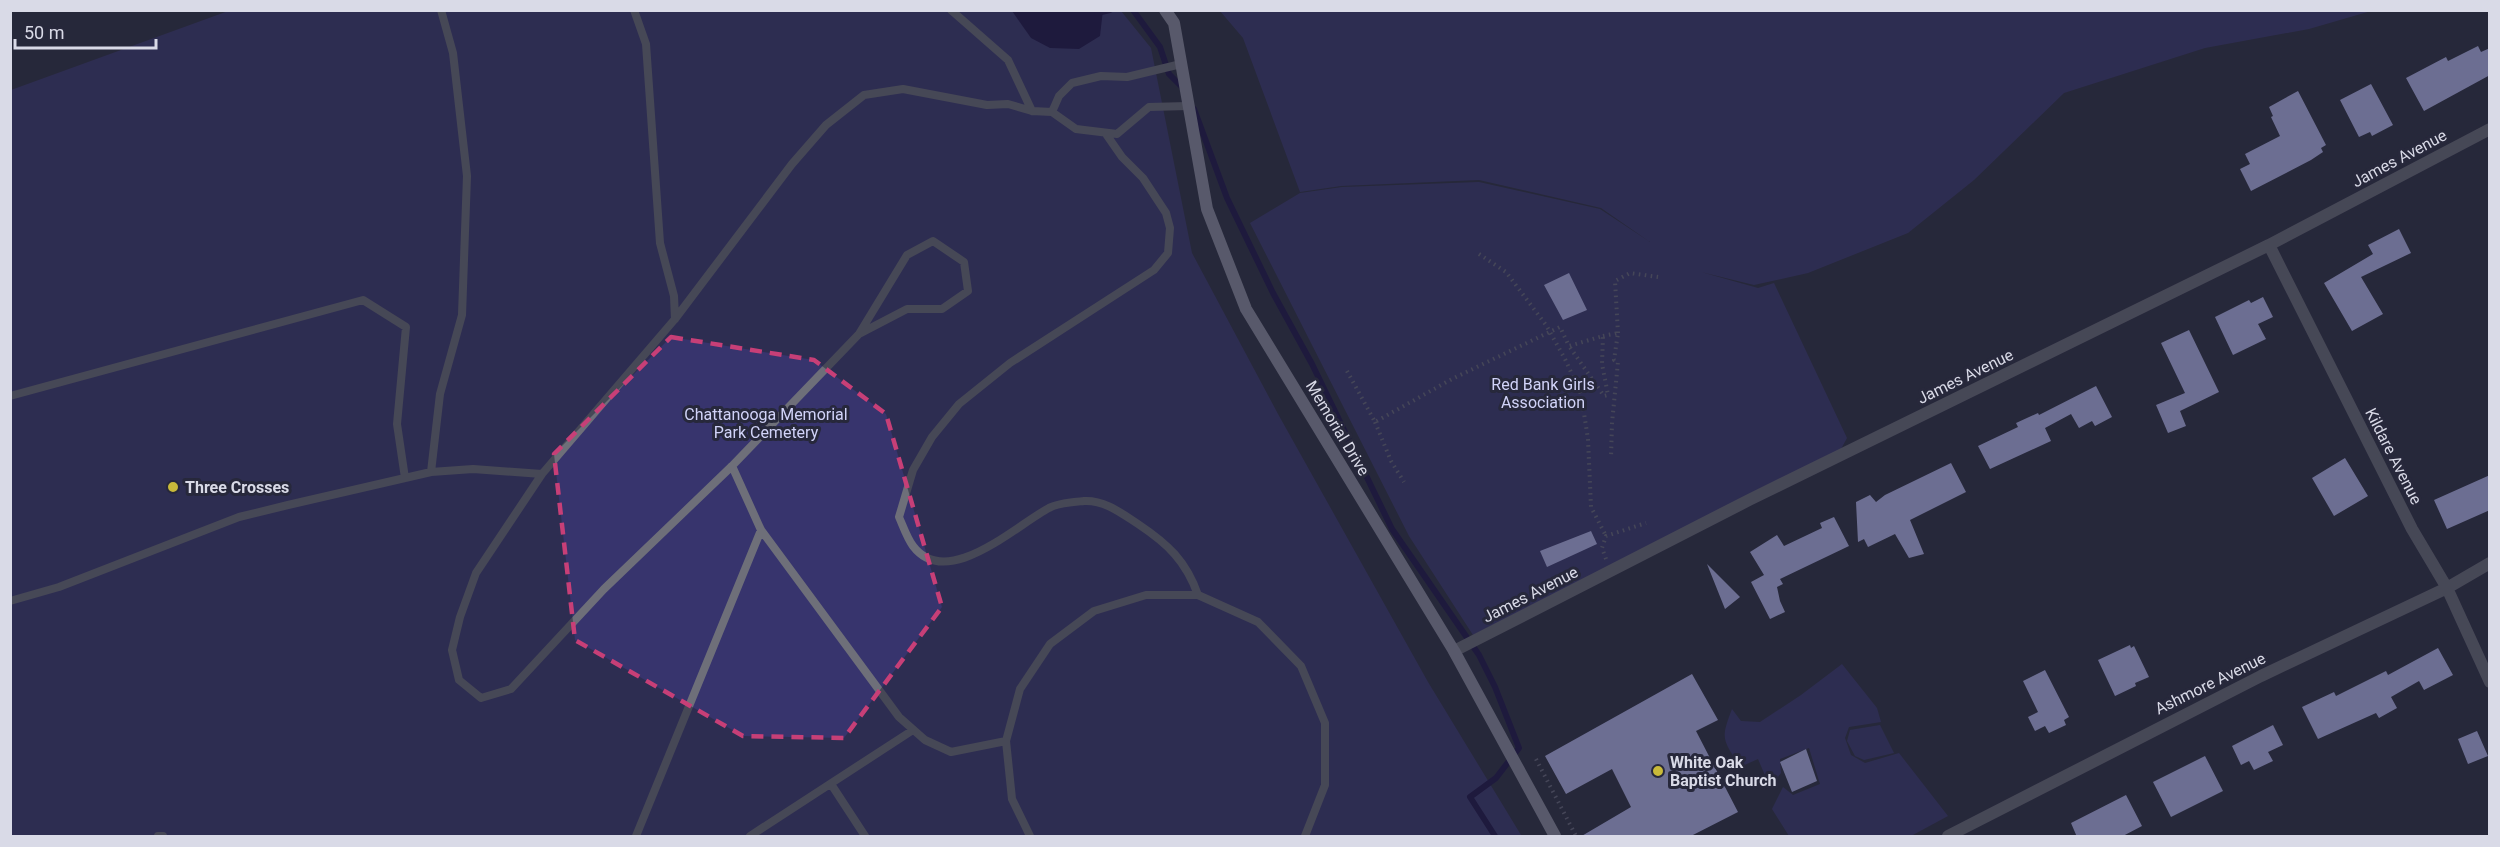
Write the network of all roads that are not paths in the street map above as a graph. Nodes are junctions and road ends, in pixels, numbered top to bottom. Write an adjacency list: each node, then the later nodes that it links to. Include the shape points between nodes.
1 (441, 10): 16 (lane, via 453,53 467,176 462,315 440,394)
2 (634, 10): 12 (lane, via 646,44 660,243 674,296)
3 (951, 10): 7 (lane, via 1008,60)
4 (1165, 10): 5 (street, Memorial Drive, via 1174,23)
5 (1181, 64): 6 (street, Memorial Drive); 8 (lane, via 1127,77 1101,76 1072,83 1059,96)
6 (1188, 106): 10 (lane, via 1149,107 1116,134); 24 (street, Memorial Drive, via 1207,209 1246,309)
7 (1032, 111): 8 (lane); 12 (lane, via 903,89 864,94 826,125 792,164)
8 (1052, 112): 10 (lane, via 1076,129)
9 (2490, 129): 11 (street, James Avenue)
10 (1106, 134): 22 (lane, via 1166,213 1170,228 1168,253 1154,270 1010,363 958,404 932,436 913,470 899,517 913,546 930,560 952,562 985,549 1051,507 1086,501 1111,506 1176,555 1190,572)
11 (2268, 246): 21 (street, Kildare Avenue, via 2412,529); 24 (street, James Avenue, via 1749,500)
12 (675, 319): 17 (lane)
13 (859, 334): 13 (lane, via 907,255 933,241 964,262 968,291 942,309 907,309); 15 (lane)
14 (10, 396): 18 (lane, via 363,300 406,327 397,424)
15 (732, 466): 17 (lane, via 604,589 511,689 481,698 459,680 453,650 460,617 476,573); 19 (lane)
16 (431, 472): 17 (lane, via 473,469); 18 (lane)
17 (542, 474)
18 (405, 478): 23 (lane, via 239,517 59,587)
19 (761, 530): 26 (lane, via 899,717); 31 (lane)
20 (2490, 563): 21 (street, Ashmore Avenue)
21 (2447, 588): 25 (street, Kildare Avenue); 37 (street, Ashmore Avenue, via 2261,676)
22 (1198, 595): 27 (lane, via 1146,595 1094,611 1050,644 1020,689); 35 (lane, via 1258,622 1301,666 1325,723 1325,785)
23 (10, 601)
24 (1454, 651): 36 (street, Memorial Drive)
25 (2490, 682)
26 (913, 729): 27 (lane, via 925,740 951,752); 28 (lane)
27 (1006, 741): 34 (lane, via 1012,799)
28 (831, 784): 32 (lane); 33 (lane)
29 (158, 837): 30 (lane)
30 (163, 837)
31 (636, 837)
32 (750, 837)
33 (865, 837)
34 (1030, 837)
35 (1305, 837)
36 (1555, 837)
37 (1948, 837)

